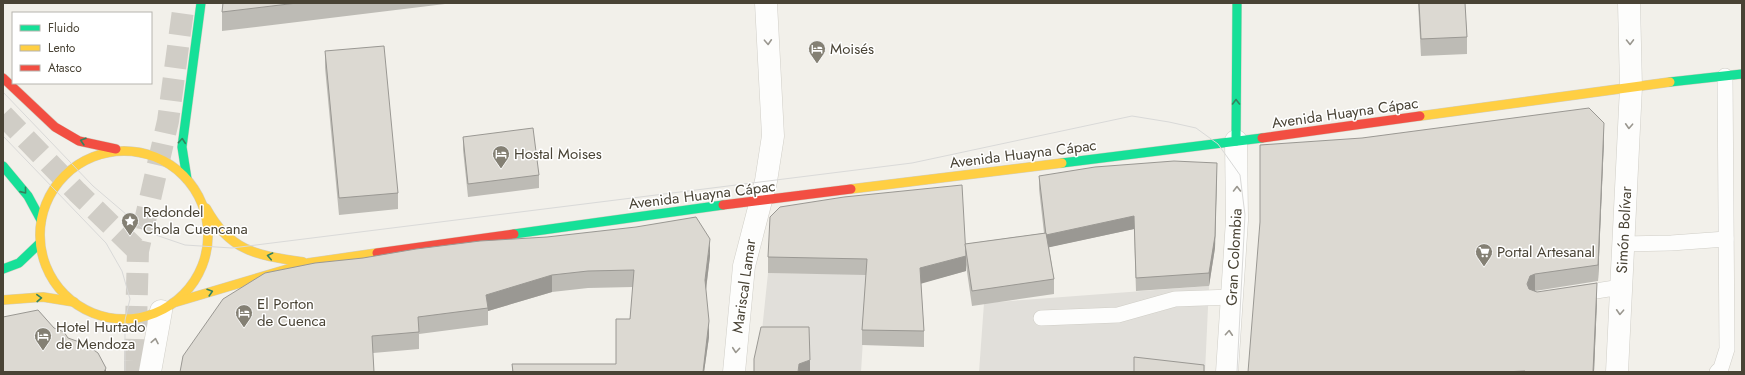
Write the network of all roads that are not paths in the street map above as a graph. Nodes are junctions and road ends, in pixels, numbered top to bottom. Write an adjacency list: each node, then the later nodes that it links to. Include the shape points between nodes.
1 (201, 3): 12 (street, one-way to 1, via 182,146)
2 (766, 3): 14 (street, Mariscal Lamar, one-way to 14, via 773,136 766,182)
3 (1237, 3): 9 (street, one-way to 3)
4 (1629, 3): 8 (street, Simón Bolívar, one-way to 8)
5 (1742, 74): 6 (street, Avenida Huayna Cápac)
6 (1725, 76): 8 (street, Avenida Huayna Cápac); 16 (lane)
7 (3, 78): 10 (street, one-way to 7, via 79,141 55,128)
8 (1631, 87): 9 (street, Avenida Huayna Cápac); 18 (street, Simón Bolívar, one-way to 18)
9 (1236, 141): 14 (street, Avenida Huayna Cápac); 22 (street, Gran Colombia, one-way to 9, via 1237,220)
10 (121, 150): 12 (street, via 145,152 161,158); 15 (street, via 99,154 74,166 60,179 47,198)
11 (3, 166): 15 (street, one-way to 15, via 28,196)
12 (187, 179): 13 (street)
13 (200, 197): 19 (street, one-way to 13, via 266,256 232,241 213,220); 26 (street, via 206,216 206,255 188,290)
14 (759, 201): 19 (street, Avenida Huayna Cápac); 29 (street, Mariscal Lamar, one-way to 29, via 744,266)
15 (40, 220): 17 (street)
16 (1726, 239): 18 (lane); 32 (lane, via 1727,349 1721,368)
17 (40, 243): 20 (street, via 31,256 9,269); 25 (street, via 45,266 57,287)
18 (1623, 244): 21 (street, Simón Bolívar)
19 (308, 263): 26 (street, one-way to 19)
20 (3, 269)
21 (1621, 287): 23 (lane); 31 (street, Simón Bolívar, one-way to 31)
22 (1232, 297): 27 (lane, via 1174,299 1118,315); 30 (street, Gran Colombia, one-way to 22)
23 (1559, 297)
24 (3, 300): 25 (street, one-way to 25, via 43,297)
25 (74, 302): 26 (street, via 95,315 125,320)
26 (167, 307): 28 (street, one-way to 26)
27 (1041, 318)
28 (150, 372)
29 (734, 372)
30 (1227, 372)
31 (1617, 372)
32 (1717, 372)

